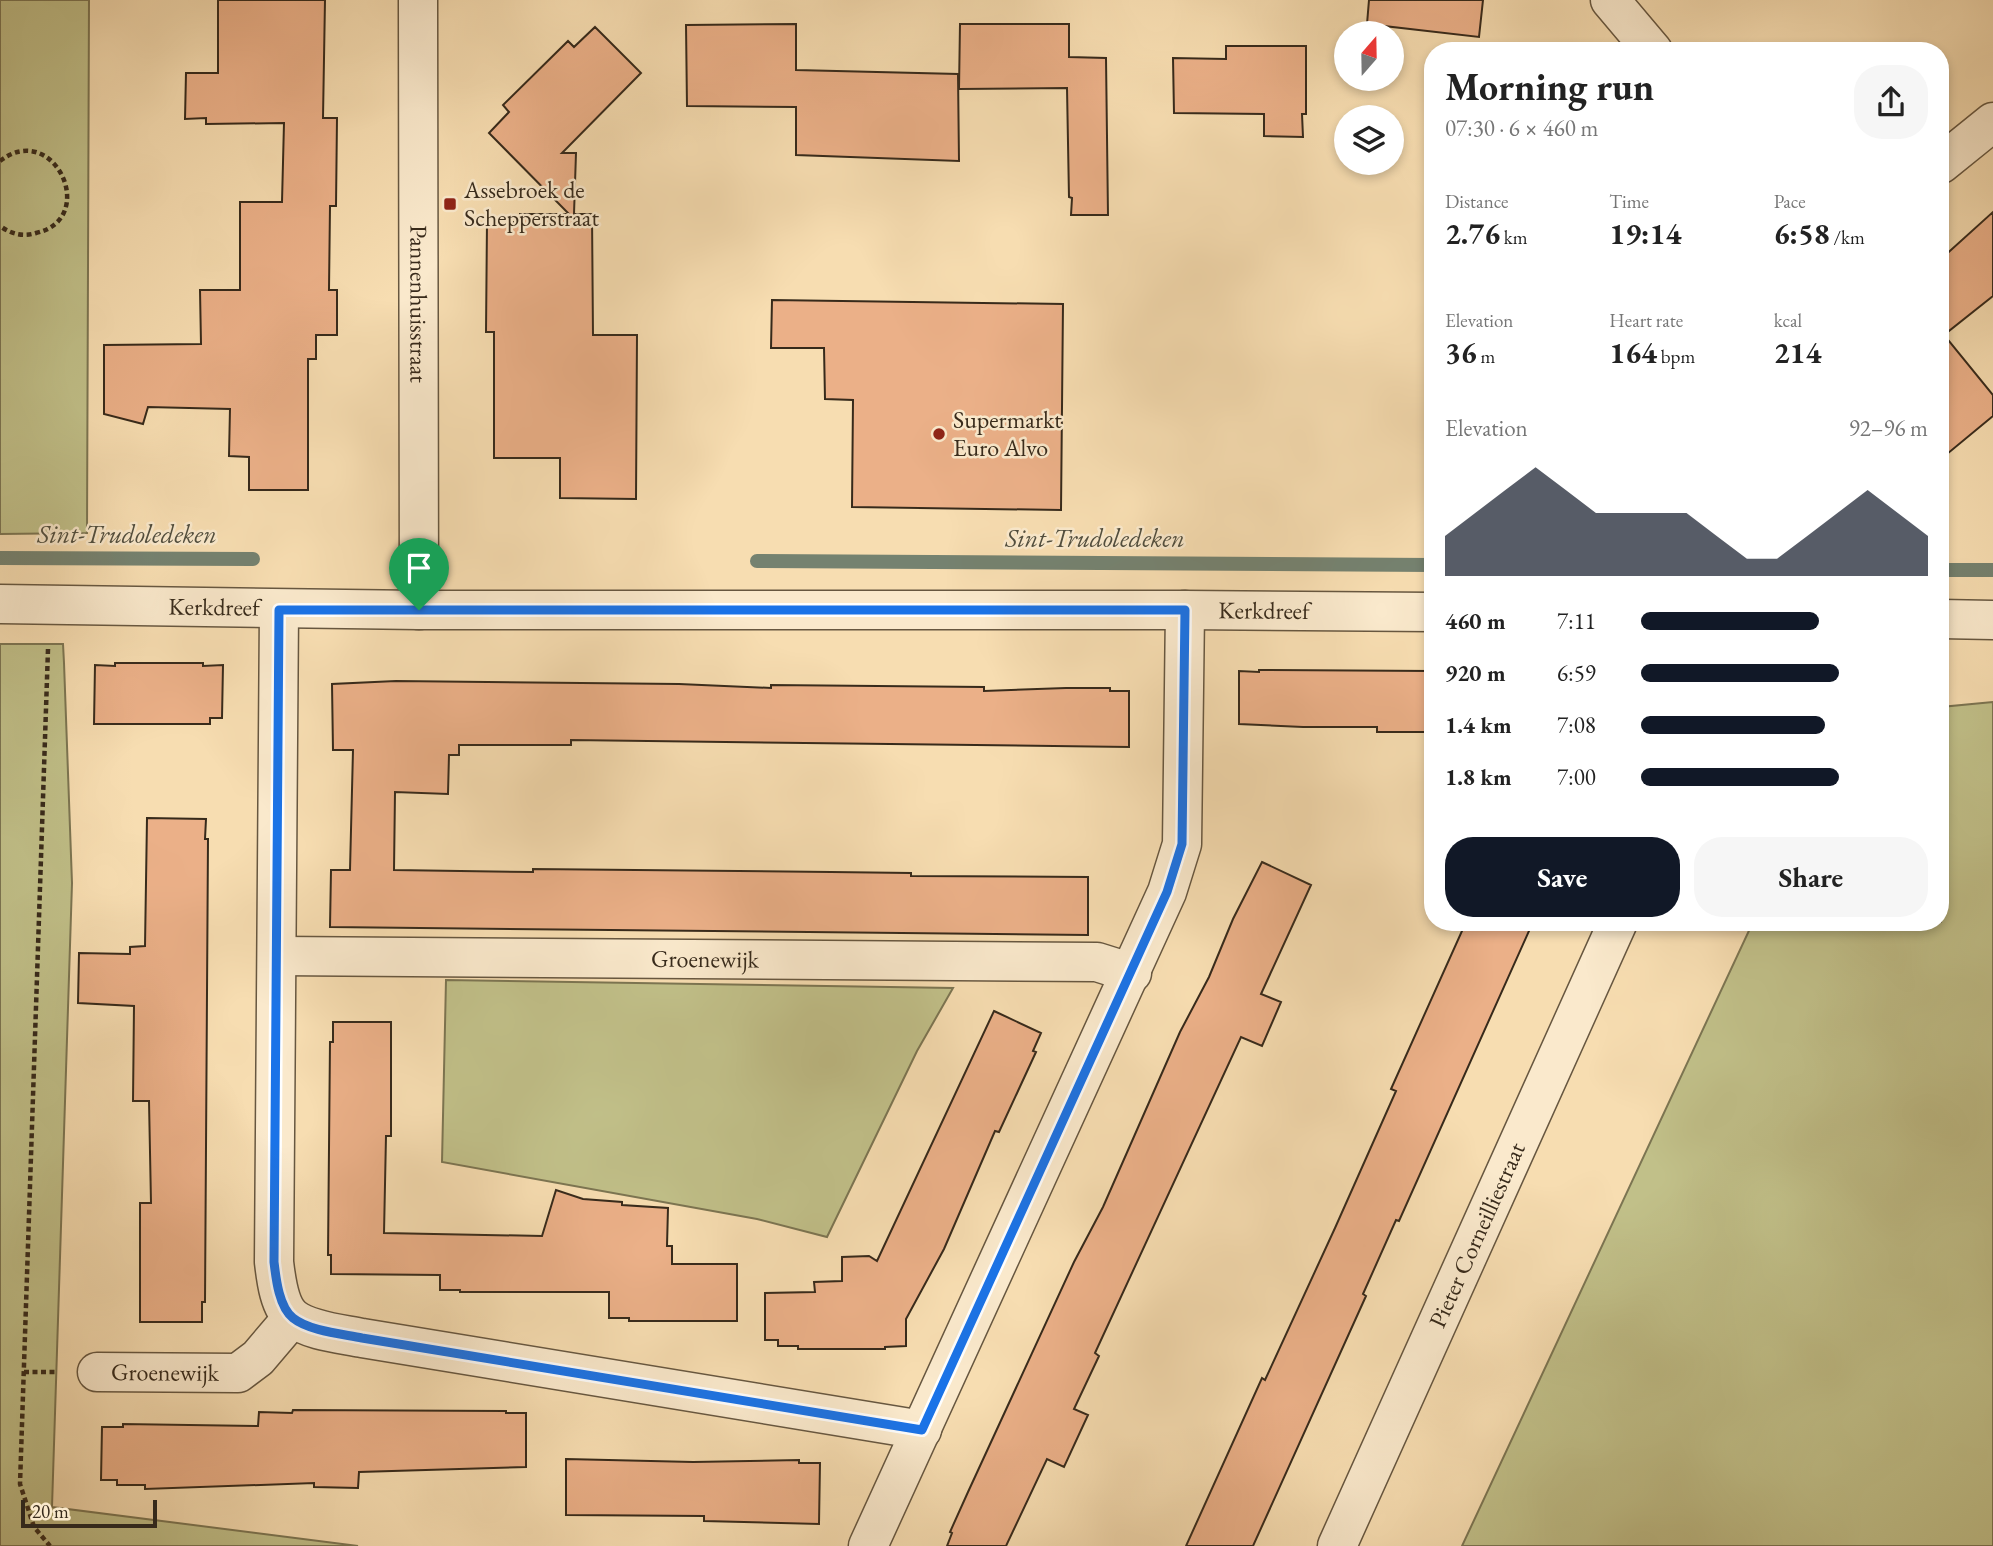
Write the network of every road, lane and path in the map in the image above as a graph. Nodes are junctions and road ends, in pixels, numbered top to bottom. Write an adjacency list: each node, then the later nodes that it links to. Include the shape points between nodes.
1 (418, 0): 11 (street, Pannenhuisstraat)
2 (1610, 0): 3 (street)
3 (1645, 42)
4 (1993, 122): 5 (street)
5 (1949, 158)
6 (0, 161): 7 (path, via 18,152 45,156 56,164 68,189 62,216 53,226 27,235)
7 (0, 226)
8 (0, 604): 9 (street, Kerkdreef)
9 (50, 605): 10 (street, Kerkdreef); 22 (path, via 20,1484 34,1527)
10 (279, 610): 11 (street, Kerkdreef); 17 (street)
11 (419, 610): 12 (street, Kerkdreef)
12 (1185, 610): 13 (street, Kerkdreef); 18 (street, via 1182,844)
13 (1424, 612)
14 (1949, 619): 15 (street)
15 (1993, 620)
16 (1614, 931): 24 (street, Pieter Corneilliestraat)
17 (278, 956): 18 (street, Groenewijk, via 1097,962); 19 (street, via 274,1262 278,1293)
18 (1132, 973): 21 (street)
19 (292, 1318): 20 (street, Groenewijk, via 258,1358 238,1373); 21 (street, via 362,1338)
20 (97, 1373)
21 (922, 1430): 23 (street)
22 (50, 1546)
23 (869, 1546)
24 (1338, 1546)

